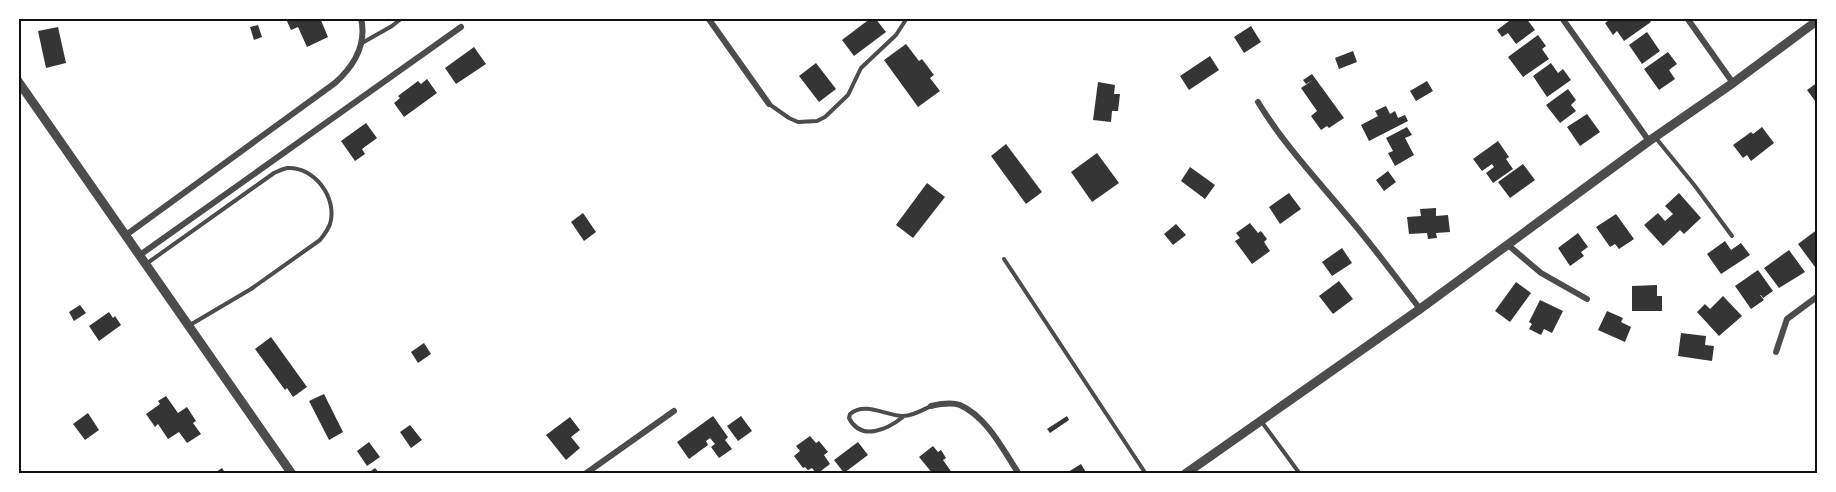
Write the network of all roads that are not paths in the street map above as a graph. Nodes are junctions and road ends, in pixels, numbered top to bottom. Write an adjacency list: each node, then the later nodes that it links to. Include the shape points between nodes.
1 (361, 18): 9 (street)
2 (402, 18): 9 (lane)
3 (708, 18): 13 (street)
4 (907, 18): 13 (lane, via 896,35 861,68 848,95 817,122 798,122)
5 (1562, 18): 14 (street)
6 (1687, 18): 11 (street)
7 (1818, 20): 11 (street)
8 (461, 27): 19 (street)
9 (362, 43): 15 (street, via 345,75 336,83)
10 (18, 81): 15 (street)
11 (1733, 82): 14 (street)
12 (1258, 102): 22 (street, via 1291,151 1367,239)
13 (769, 104)
14 (1652, 139): 16 (lane, via 1695,186); 17 (street)
15 (126, 235): 19 (street)
16 (1732, 236)
17 (1508, 245): 21 (street, via 1541,273); 22 (street)
18 (1004, 259): 32 (lane)
19 (143, 260): 23 (street); 23 (lane, via 285,168 306,172 322,185 332,210 331,222 320,240 251,289)
20 (1818, 296): 24 (street, via 1787,319)
21 (1587, 299)
22 (1420, 309): 28 (street)
23 (189, 326): 29 (street)
24 (1776, 352)
25 (931, 406): 27 (lane); 31 (street, via 958,404 978,416)
26 (674, 411): 30 (street)
27 (903, 417): 27 (lane, via 865,408 853,411 849,418 854,425 873,432)
28 (1261, 421): 33 (street); 34 (lane)
29 (292, 474)
30 (585, 474)
31 (1019, 474)
32 (1146, 474)
33 (1185, 474)
34 (1300, 474)

